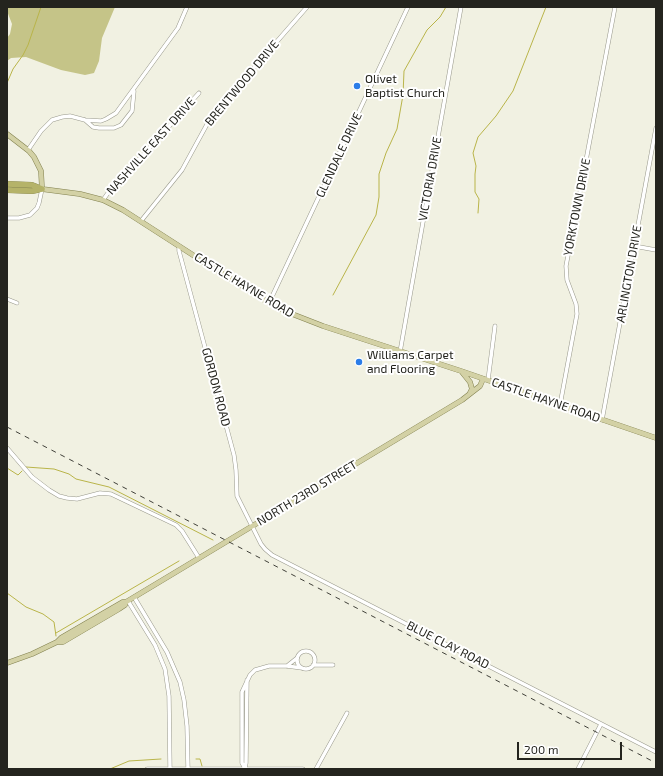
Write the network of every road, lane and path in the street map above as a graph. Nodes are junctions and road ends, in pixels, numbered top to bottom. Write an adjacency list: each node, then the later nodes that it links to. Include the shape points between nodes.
1 (187, 7): 6 (street, via 178,28)
2 (307, 7): 17 (street, BRENTWOOD DRIVE, via 210,117 182,170)
3 (408, 7): 23 (street, GLENDALE DRIVE)
4 (461, 7): 25 (street, VICTORIA DRIVE)
5 (615, 7): 29 (street, YORKTOWN DRIVE, via 566,266 567,280 577,314)
6 (134, 89): 8 (street, via 111,117); 8 (street, via 132,111 123,123 114,128 99,128 93,127)
7 (199, 93): 15 (street, NASHVILLE EAST DRIVE)
8 (85, 120): 11 (street, via 70,116 52,120)
9 (656, 128): 19 (street, ARLINGTON DRIVE)
10 (7, 134): 11 (main road)
11 (28, 150): 13 (main road, via 41,171)
12 (7, 184): 13 (highway, via 32,185)
13 (42, 189): 14 (highway); 15 (main road, CASTLE HAYNE ROAD); 16 (street, via 37,208 30,215)
14 (7, 190)
15 (103, 200): 17 (main road, CASTLE HAYNE ROAD)
16 (7, 218)
17 (141, 221): 18 (main road, CASTLE HAYNE ROAD)
18 (179, 246): 23 (main road, CASTLE HAYNE ROAD); 33 (street, GORDON ROAD, via 234,455 236,496)
19 (634, 246): 20 (street); 30 (street, ARLINGTON DRIVE)
20 (656, 250)
21 (7, 299): 22 (street)
22 (17, 303)
23 (269, 303): 25 (main road, CASTLE HAYNE ROAD, via 307,321)
24 (495, 326): 27 (street)
25 (400, 352): 26 (main road, CASTLE HAYNE ROAD)
26 (461, 371): 27 (main road, CASTLE HAYNE ROAD); 28 (main road, via 472,385)
27 (485, 380): 28 (main road, NORTH 23RD STREET); 29 (main road, CASTLE HAYNE ROAD)
28 (468, 396): 33 (main road, NORTH 23RD STREET)
29 (560, 405): 30 (main road, CASTLE HAYNE ROAD)
30 (602, 420): 31 (main road, CASTLE HAYNE ROAD)
31 (656, 438)
32 (7, 448): 34 (street, via 32,477 59,496 77,499 100,493 111,494 174,524 182,531)
33 (252, 526): 34 (main road, NORTH 23RD STREET); 44 (street, BLUE CLAY ROAD, via 262,547 272,555)
34 (199, 558): 35 (main road, NORTH 23RD STREET)
35 (134, 597): 36 (main road, NORTH 23RD STREET); 48 (street, via 167,652 180,682 186,715)
36 (128, 601): 38 (main road, NORTH 23RD STREET, via 120,609 63,642 57,642); 47 (street, via 155,645 166,669)
37 (297, 658): 39 (street, via 302,652 310,652 314,659); 41 (street); 42 (street)
38 (7, 663)
39 (313, 665): 40 (street); 42 (street)
40 (334, 665)
41 (287, 666): 42 (street); 49 (street, via 263,666 255,670 247,680)
42 (302, 668)
43 (347, 713): 51 (street)
44 (601, 724): 45 (street, BLUE CLAY ROAD); 52 (street)
45 (656, 752)
46 (147, 769): 47 (street)
47 (170, 769): 48 (street)
48 (188, 769): 49 (street)
49 (245, 769): 50 (street)
50 (303, 769)
51 (316, 769)
52 (578, 769)

